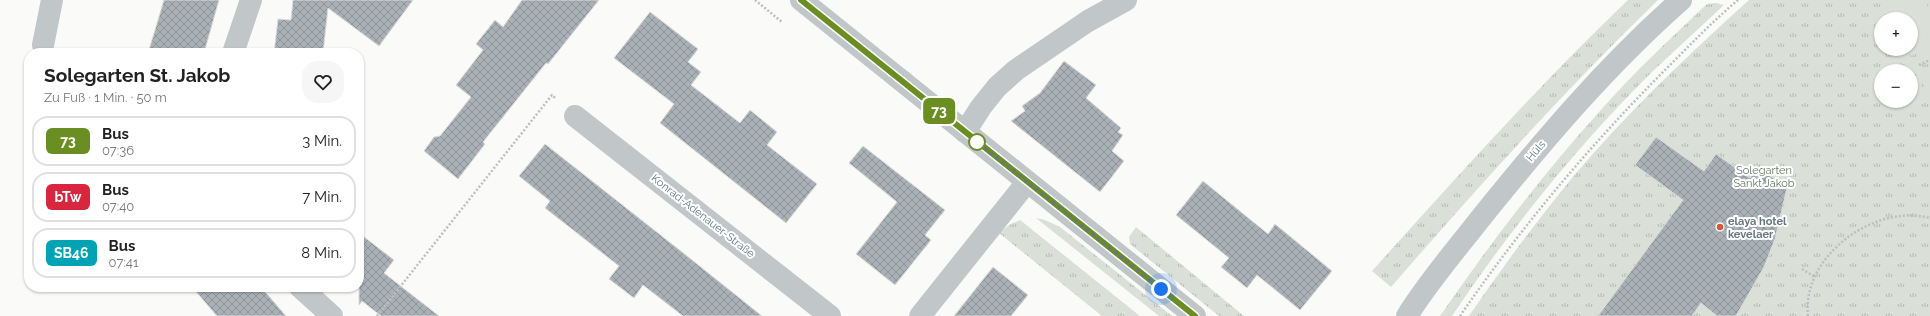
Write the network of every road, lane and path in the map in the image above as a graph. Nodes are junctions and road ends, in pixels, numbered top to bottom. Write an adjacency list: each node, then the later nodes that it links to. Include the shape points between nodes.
1 (52, 0): 7 (street)
2 (251, 0): 8 (street)
3 (801, 0): 12 (street)
4 (1126, 0): 12 (street, via 1088,21 1016,70 997,87)
5 (1681, 0): 23 (street, Hüls, via 1616,62 1558,126 1491,205)
6 (1738, 0): 24 (path, via 1642,93 1568,175 1506,252)
7 (43, 45)
8 (235, 48)
9 (1930, 60): 10 (path)
10 (1919, 65)
11 (575, 116): 19 (path, via 552,95); 20 (street, Konrad-Adenauer-Straße)
12 (965, 132): 13 (street)
13 (1027, 182): 21 (street); 22 (street)
14 (1930, 218): 16 (path, via 1910,215 1870,224 1854,232 1826,258)
15 (1802, 269): 16 (path)
16 (1815, 277): 25 (path, via 1809,293)
17 (306, 292): 18 (street)
18 (332, 316)
19 (377, 316)
20 (830, 316)
21 (920, 316)
22 (1195, 316)
23 (1407, 316)
24 (1460, 316)
25 (1808, 316)

